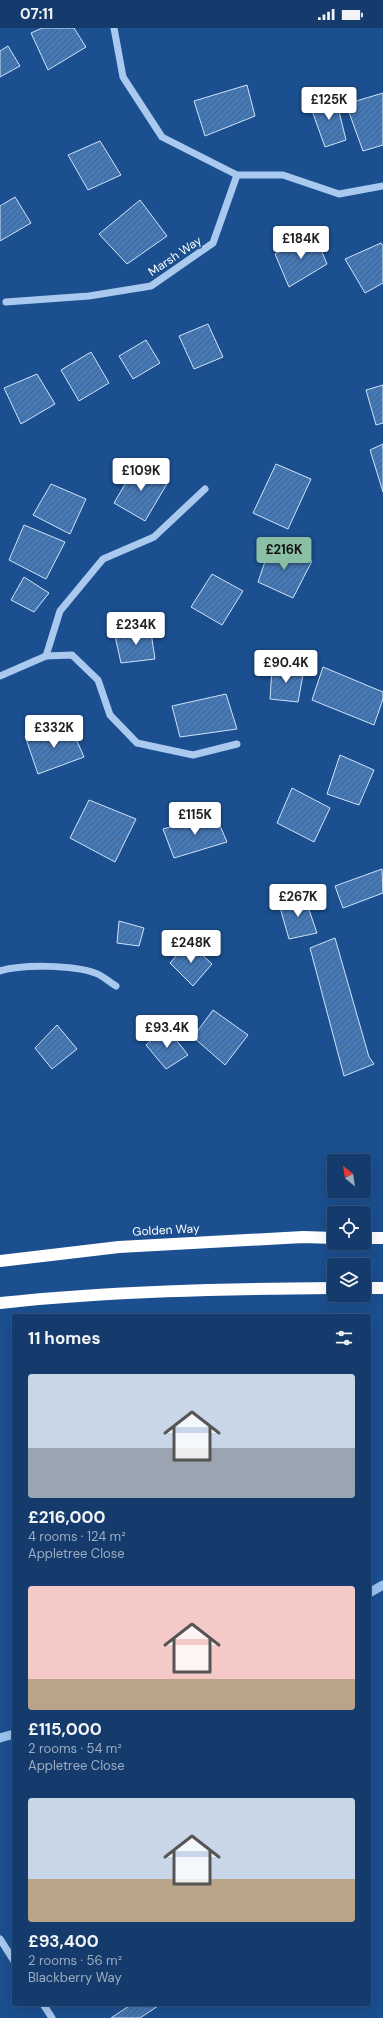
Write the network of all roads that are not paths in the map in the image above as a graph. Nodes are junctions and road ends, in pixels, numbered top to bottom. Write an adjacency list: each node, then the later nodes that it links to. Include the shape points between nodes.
1 (114, 28): 2 (street, via 123,77 162,137)
2 (237, 175): 3 (street, via 283,175 339,194); 4 (street, Marsh Way, via 213,243 151,286 89,296)
3 (383, 186)
4 (6, 302)
5 (204, 489): 6 (street, via 154,537 102,559 60,611)
6 (46, 656): 7 (street); 8 (street, via 72,655 98,680 110,715 137,742 193,755)
7 (0, 676)
8 (237, 744)
9 (0, 971): 10 (street, via 49,965 95,973)
10 (116, 986)
11 (327, 1238): 14 (highway, Golden Way, via 119,1247)
12 (371, 1238): 13 (highway)
13 (383, 1238)
14 (0, 1261)
15 (327, 1288): 18 (highway, via 202,1290)
16 (371, 1288): 17 (highway)
17 (383, 1288)
18 (0, 1303)
19 (0, 1939): 20 (street)
20 (12, 1958)
21 (44, 2006): 22 (street)
22 (52, 2018)

